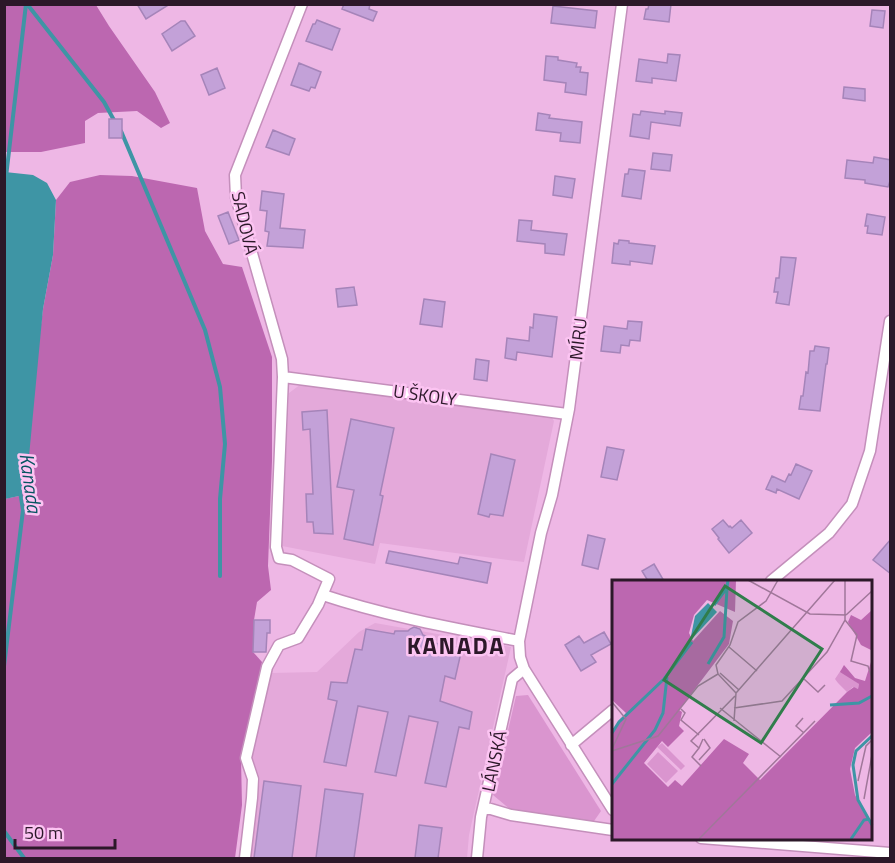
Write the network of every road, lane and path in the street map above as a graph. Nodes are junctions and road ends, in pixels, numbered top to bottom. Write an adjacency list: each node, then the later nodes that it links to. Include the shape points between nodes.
1 (302, 4): 4 (street, SADOVÁ, via 235,175 236,197 282,359)
2 (622, 4): 5 (street, MÍRU)
3 (891, 321): 6 (street, via 870,451 852,504 829,533)
4 (283, 377): 5 (street, U ŠKOLY); 7 (street, SADOVÁ, via 276,547 279,558 292,560 328,579)
5 (567, 414): 8 (street, MÍRU)
6 (772, 580)
7 (323, 595): 8 (street); 17 (street, via 298,638 279,645 267,667 246,758 253,779)
8 (519, 641): 9 (street, MÍRU)
9 (524, 669): 11 (street); 12 (street, LÁNSKÁ, via 512,679)
10 (612, 711): 11 (street)
11 (571, 745): 13 (street)
12 (484, 807): 14 (street, via 510,815); 18 (street, LÁNSKÁ)
13 (612, 808)
14 (612, 830)
15 (725, 839): 16 (street)
16 (891, 853)
17 (245, 858)
18 (477, 858)

